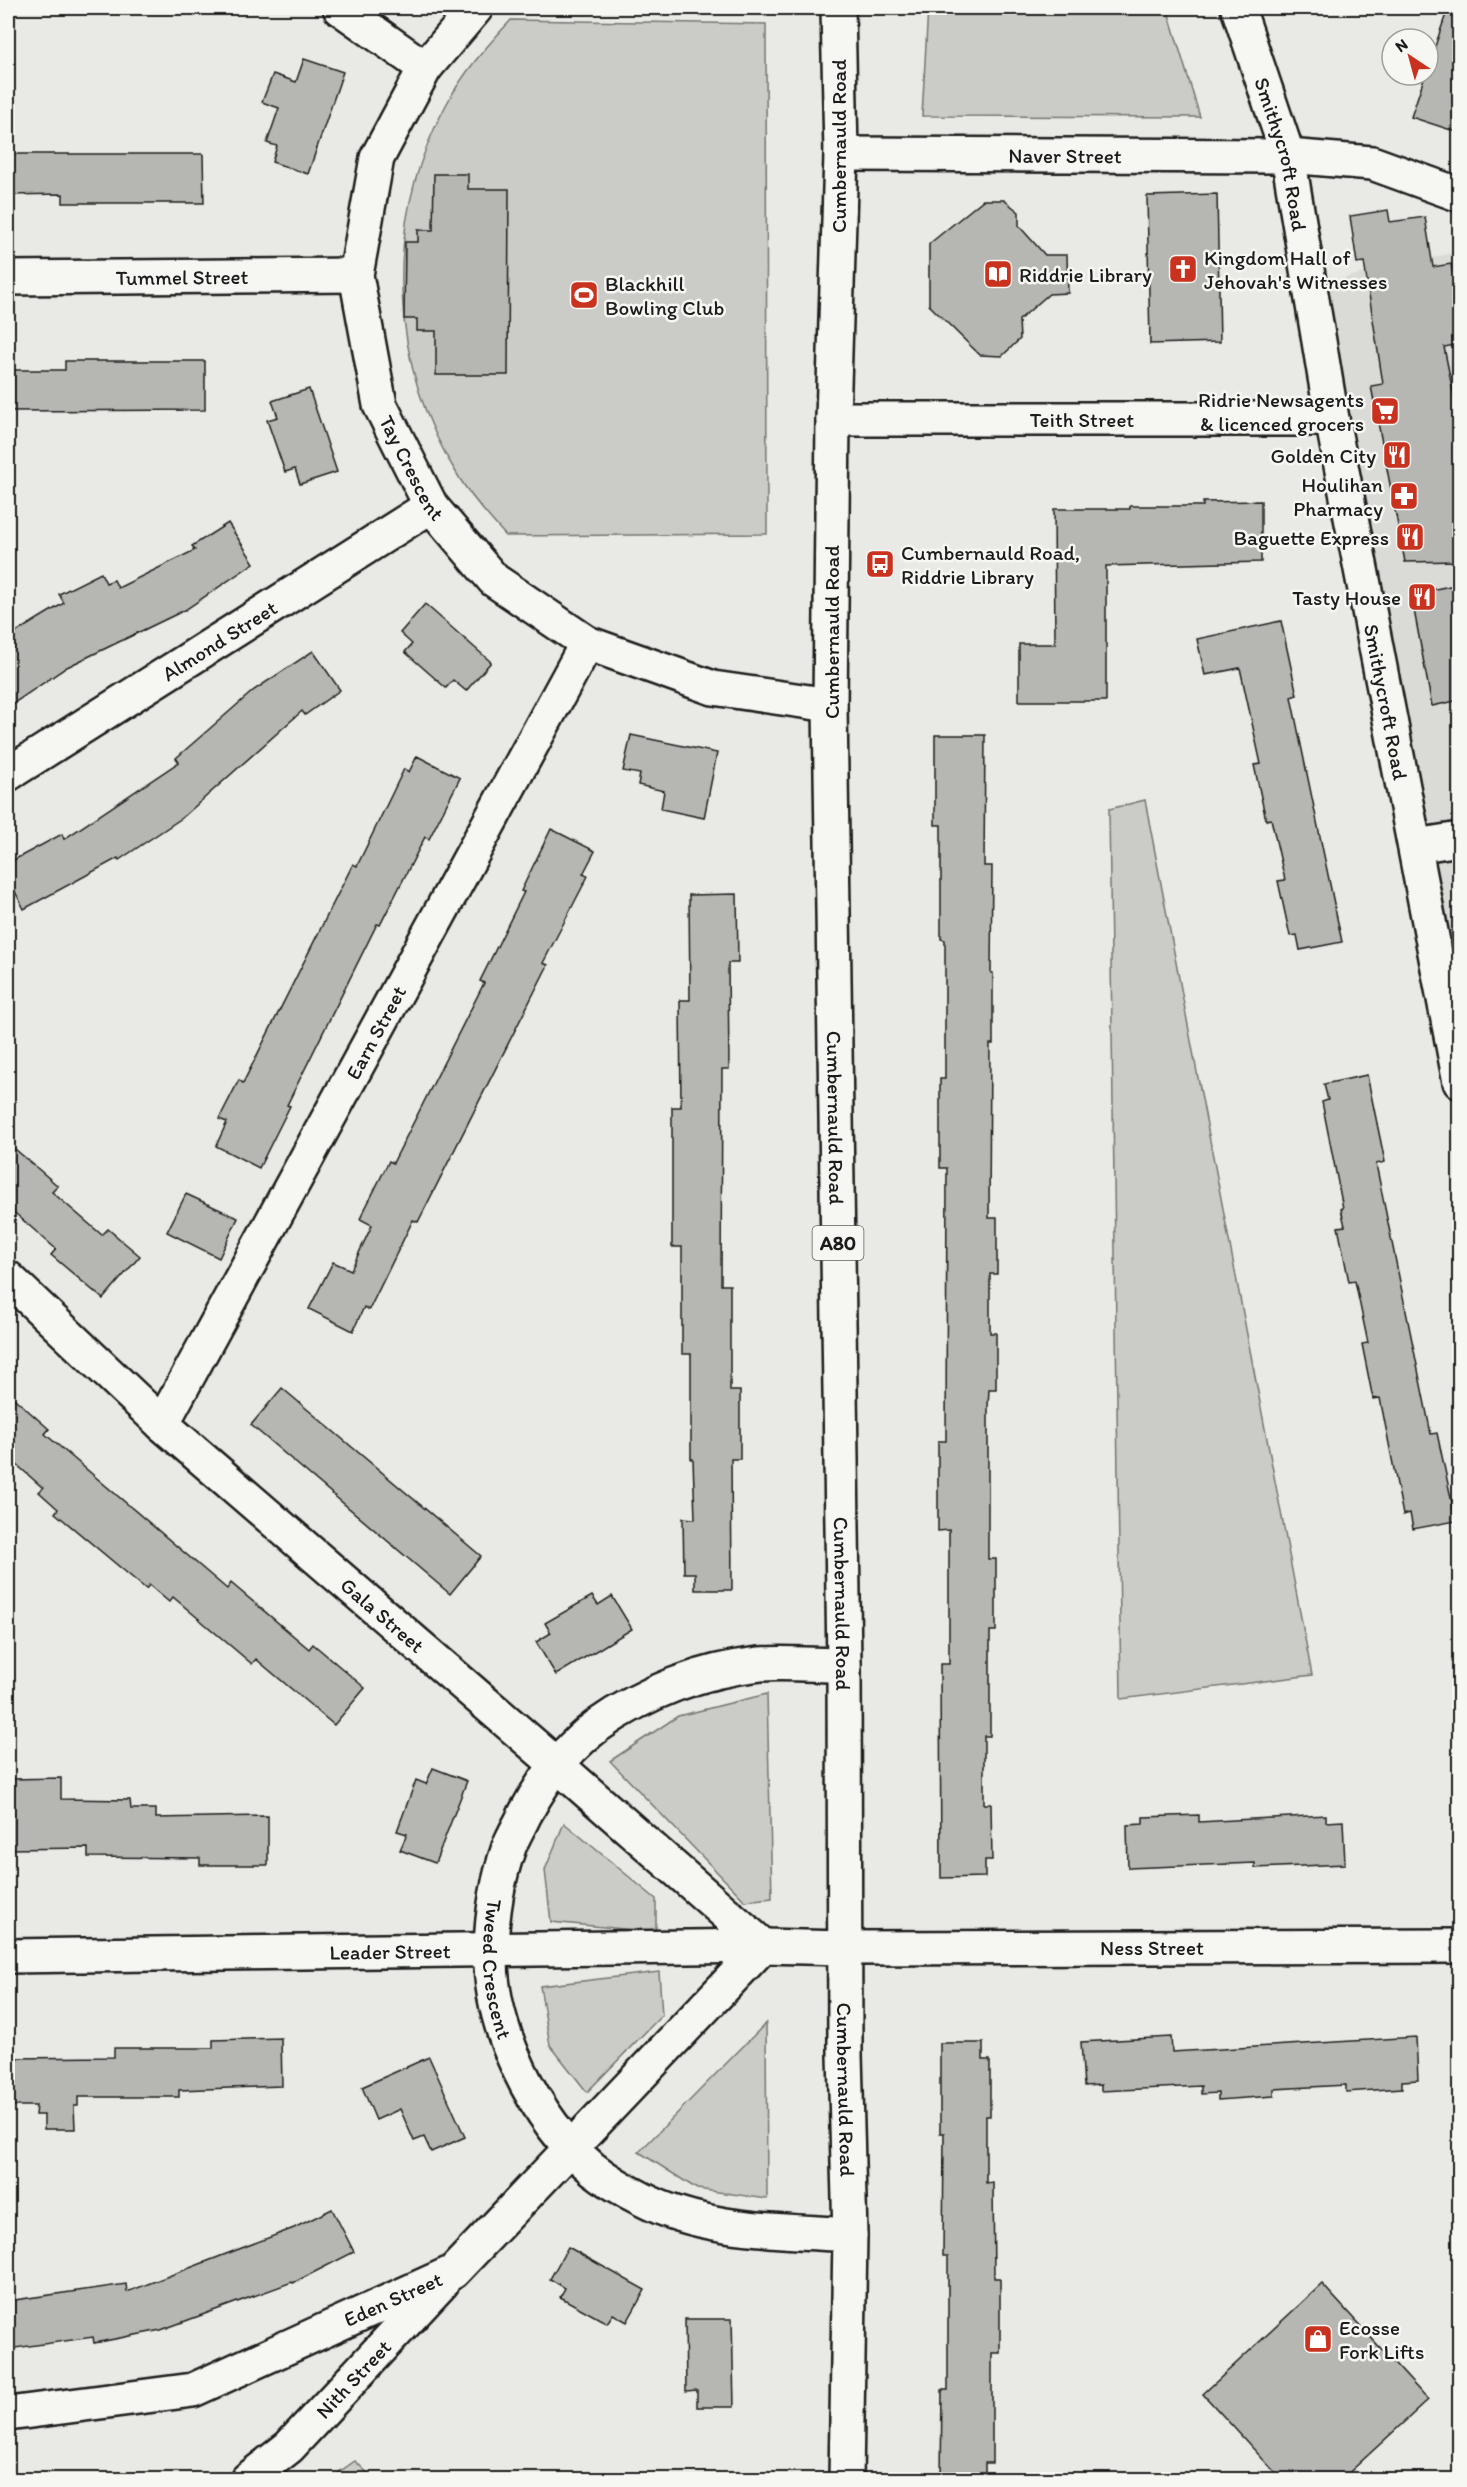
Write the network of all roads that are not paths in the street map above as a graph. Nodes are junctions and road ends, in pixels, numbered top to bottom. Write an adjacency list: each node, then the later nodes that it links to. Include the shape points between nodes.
1 (340, 8): 5 (street)
2 (476, 8): 5 (street, Tay Crescent)
3 (838, 8): 6 (street, Cumbernauld Road / A80)
4 (1238, 8): 7 (street, Smithycroft Road)
5 (425, 68): 9 (street, Tay Crescent, via 377,159)
6 (841, 154): 7 (street, Naver Street); 11 (street, Cumbernauld Road / A80)
7 (1288, 156): 8 (street, Naver Street, via 1372,163); 12 (street, Smithycroft Road)
8 (1460, 195)
9 (356, 275): 10 (street, Tummel Street); 13 (street, Tay Crescent, via 381,405)
10 (8, 278)
11 (832, 419): 12 (street, Teith Street); 15 (street, Cumbernauld Road / A80)
12 (1332, 419): 18 (street, Smithycroft Road)
13 (430, 506): 14 (street, Tay Crescent, via 494,580); 16 (street, Almond Street)
14 (587, 643): 15 (street, Tay Crescent, via 713,688); 21 (street, Earn Street)
15 (830, 705): 22 (street, Cumbernauld Road / A80)
16 (8, 774)
17 (1460, 839): 18 (street)
18 (1415, 846): 19 (street, Smithycroft Road)
19 (1459, 1075)
20 (8, 1278): 21 (street, Gala Street)
21 (162, 1424): 23 (street, Gala Street)
22 (843, 1665): 23 (street, Tweed Crescent, via 760,1664 669,1686 634,1702 595,1728); 26 (street, Cumbernauld Road / A80)
23 (557, 1765): 24 (street, Gala Street); 27 (street, Tweed Crescent, via 509,1846)
24 (763, 1946): 26 (street, Leader Street); 27 (street, Leader Street); 29 (street, Eden Street)
25 (1460, 1946): 26 (street, Ness Street)
26 (844, 1948): 30 (street, Cumbernauld Road / A80)
27 (490, 1950): 28 (street, Leader Street); 29 (street, Tweed Crescent, via 495,2002 508,2045 542,2110)
28 (8, 1956)
29 (572, 2147): 30 (street, Tweed Crescent, via 594,2170 643,2200 694,2219 750,2228); 31 (street, Eden Street)
30 (850, 2235): 34 (street, Cumbernauld Road / A80)
31 (453, 2272): 32 (street, Eden Street, via 193,2390); 33 (street, Nith Street, via 289,2446)
32 (8, 2414)
33 (247, 2480)
34 (846, 2480)

